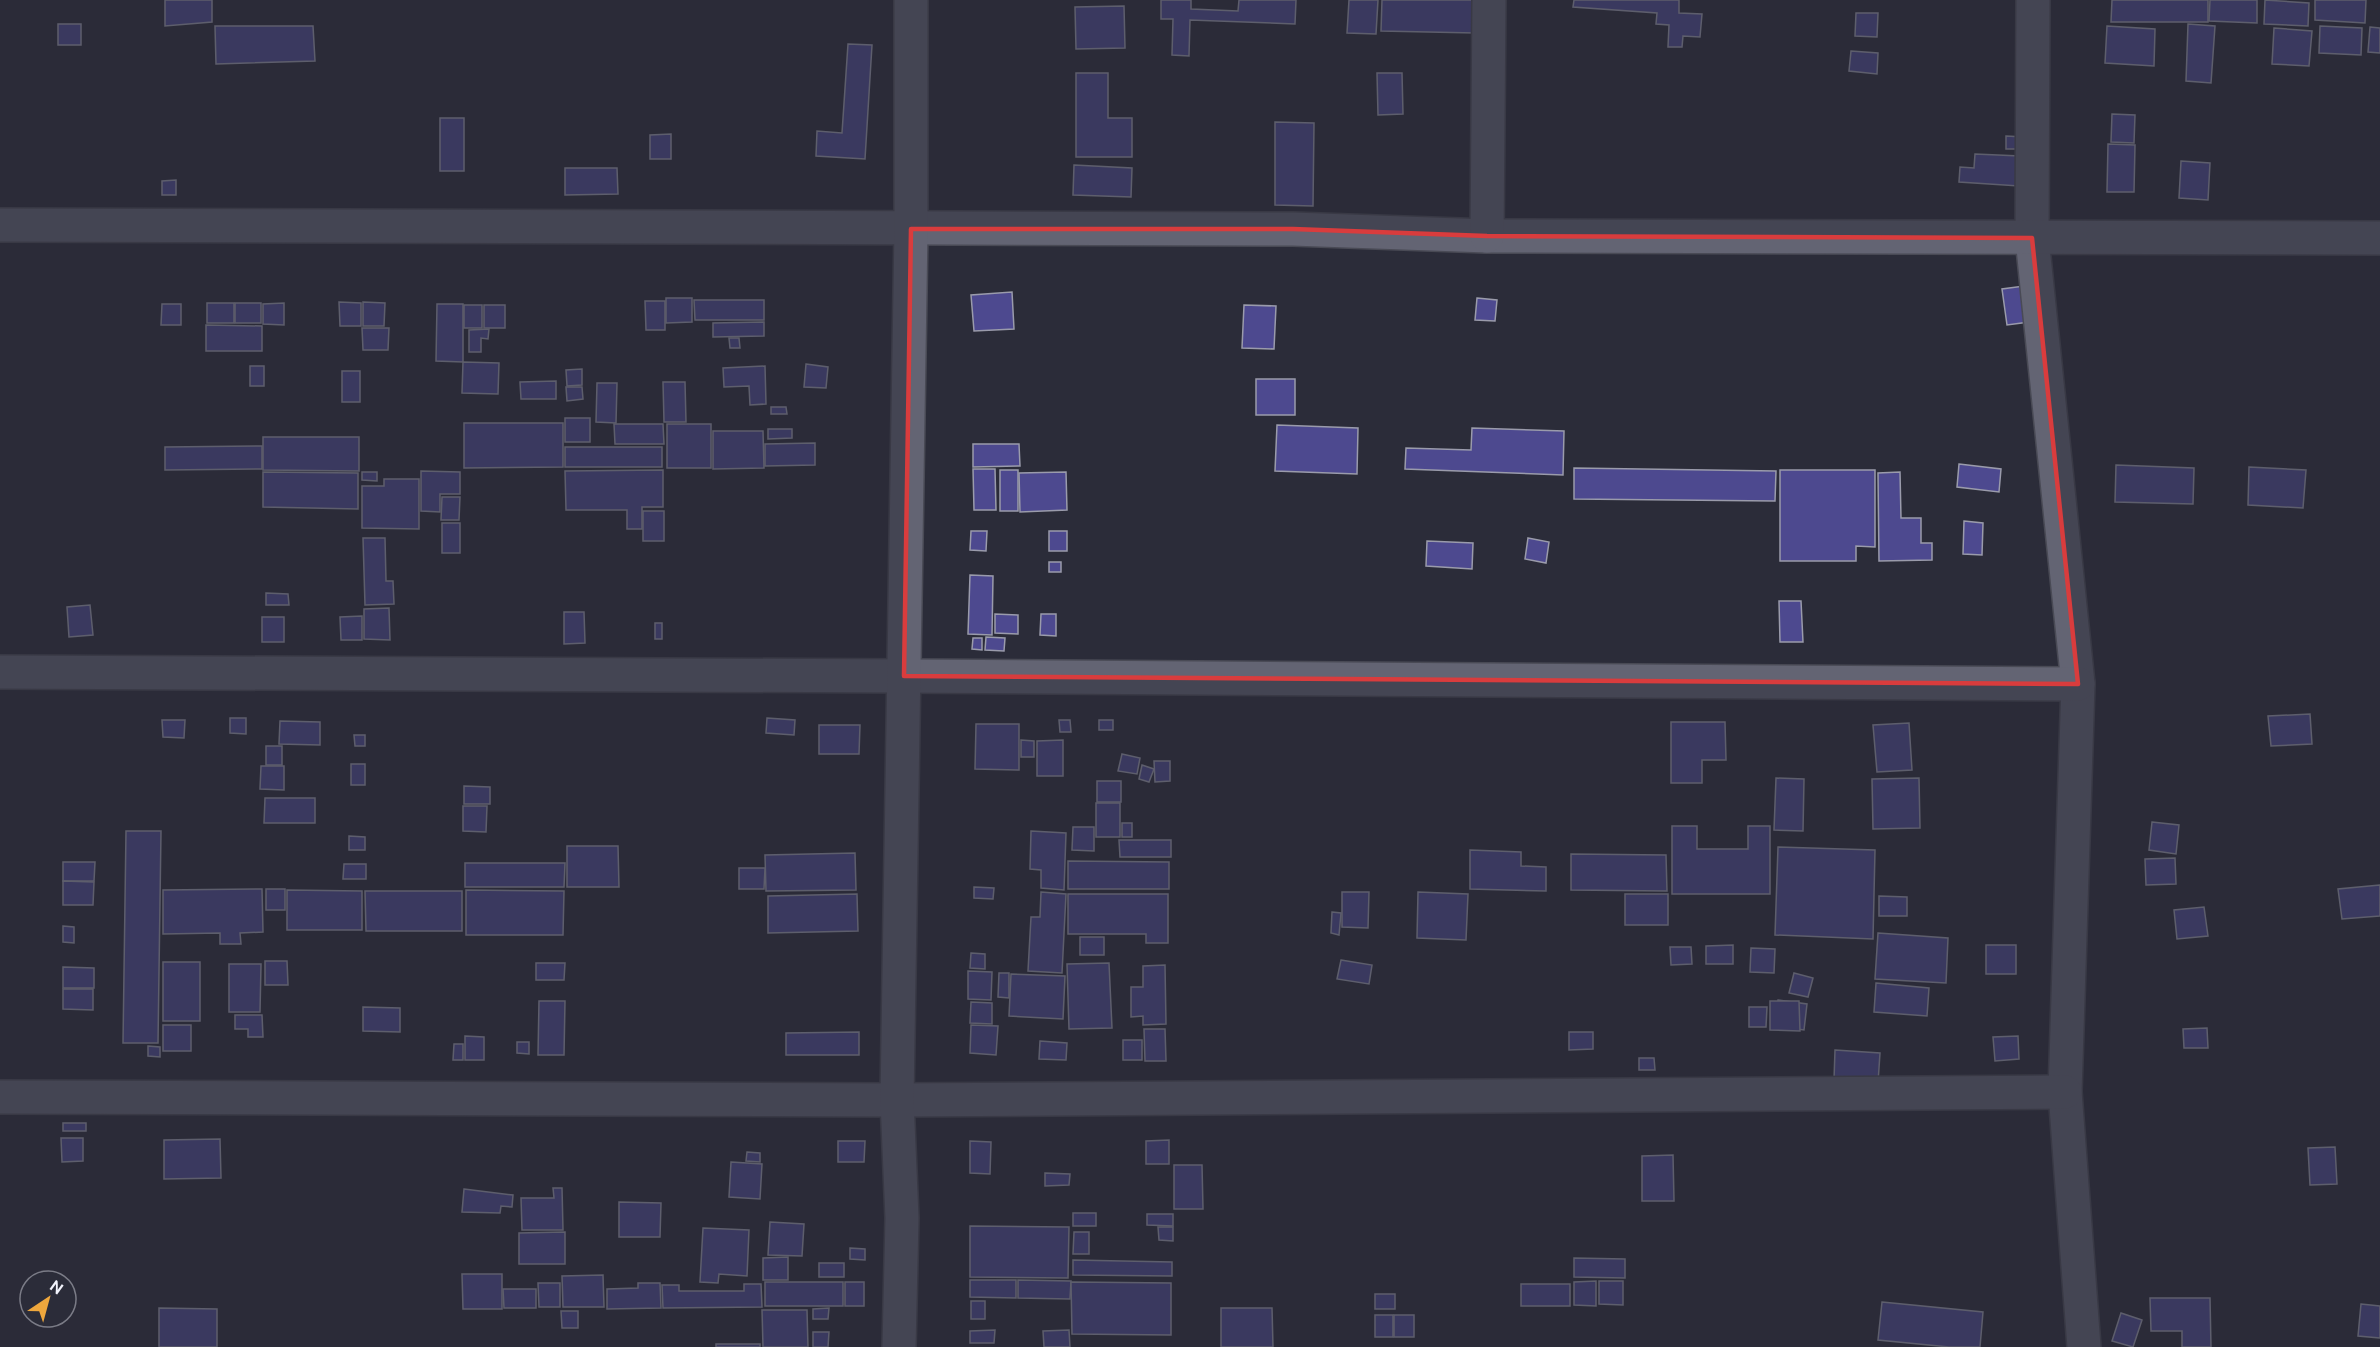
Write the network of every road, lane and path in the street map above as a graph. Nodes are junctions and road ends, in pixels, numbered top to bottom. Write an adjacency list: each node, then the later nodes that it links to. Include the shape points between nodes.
1 (911, 0): 5 (street)
2 (1489, 0): 6 (street)
3 (2033, 0): 7 (street)
4 (0, 225): 5 (street)
5 (911, 229): 6 (street, via 1293,228); 10 (street)
6 (1487, 236): 7 (street)
7 (2032, 238): 8 (street); 11 (street)
8 (2380, 238)
9 (0, 672): 10 (street)
10 (904, 676): 11 (street); 14 (street)
11 (2078, 684): 12 (street)
12 (2065, 1092): 14 (street); 16 (street)
13 (0, 1096): 14 (street)
14 (897, 1100): 15 (street, via 902,1218)
15 (899, 1347)
16 (2084, 1347)

